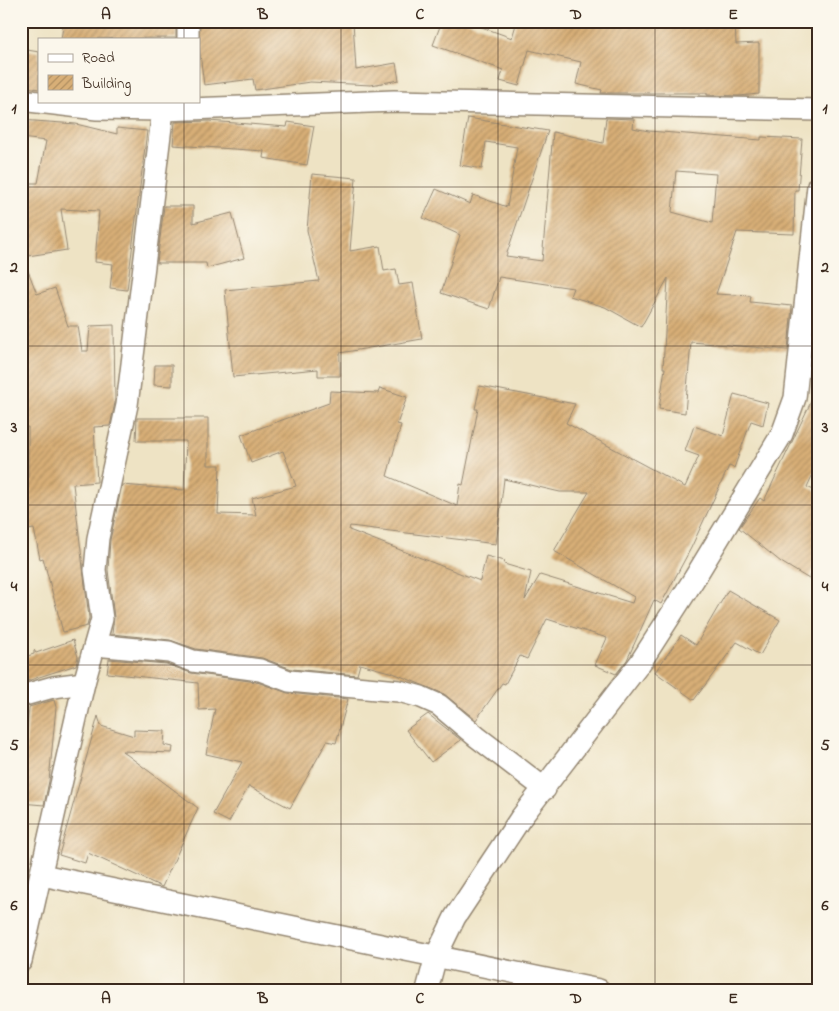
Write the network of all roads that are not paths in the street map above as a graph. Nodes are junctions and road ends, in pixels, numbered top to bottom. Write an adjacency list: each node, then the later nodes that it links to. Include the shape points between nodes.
1 (188, 21): 2 (street)
2 (188, 38)
3 (21, 100): 5 (street, via 97,109)
4 (187, 105): 5 (street); 6 (street, via 394,101)
5 (163, 110): 8 (street, via 127,405 98,538 95,570 102,620)
6 (818, 110)
7 (818, 186): 11 (street, via 795,398 782,434 640,664)
8 (95, 645): 9 (street); 11 (street, via 168,652 193,661 260,670 289,681 421,696 439,705)
9 (84, 683): 10 (street); 12 (street)
10 (21, 696)
11 (545, 788): 13 (street, via 520,819 455,917)
12 (42, 874): 13 (street); 14 (street)
13 (436, 956): 15 (street); 16 (street)
14 (21, 961)
15 (427, 990)
16 (599, 990)

